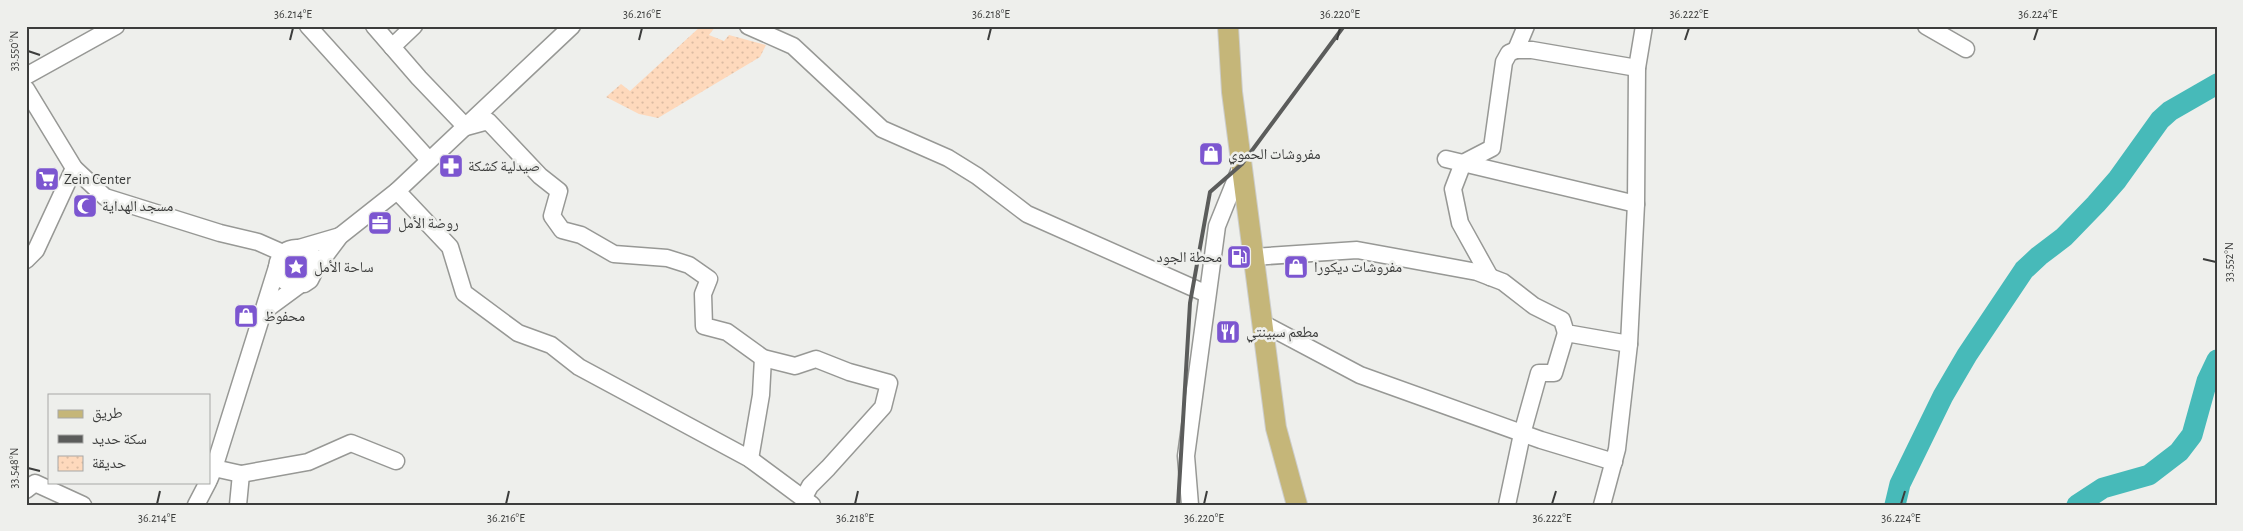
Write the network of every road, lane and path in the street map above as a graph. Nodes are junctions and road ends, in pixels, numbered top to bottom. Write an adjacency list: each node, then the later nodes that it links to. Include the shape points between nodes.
1 (116, 26): 15 (street)
2 (308, 26): 19 (street)
3 (374, 26): 11 (street)
4 (414, 26): 11 (street)
5 (572, 26): 17 (street)
6 (748, 26): 33 (street, via 792,46 882,130 948,158 1027,214)
7 (1228, 26): 21 (main road, via 1229,66)
8 (1526, 26): 13 (street)
9 (1644, 26): 14 (street)
10 (1926, 26): 12 (street)
11 (392, 47): 17 (street)
12 (1966, 49)
13 (1516, 50): 14 (street); 20 (street, via 1508,53 1504,62 1492,148)
14 (1637, 68): 24 (street)
15 (26, 76)
16 (26, 89): 22 (street)
17 (466, 127): 19 (street); 38 (street, via 488,121 540,176 559,191 552,216 562,230 581,235 614,254 667,258 688,265 709,279 703,294 704,326 726,332)
18 (1446, 159): 20 (street)
19 (429, 160): 23 (street)
20 (1463, 163): 24 (street); 31 (street, via 1453,189 1460,223)
21 (1242, 164): 28 (main road); 33 (street, via 1217,226)
22 (74, 168): 27 (street); 29 (street, via 105,197 258,242)
23 (397, 191): 25 (street); 40 (street, via 450,246 464,293 518,333 551,345 580,366)
24 (1636, 204): 37 (street)
25 (340, 236): 26 (street); 30 (street)
26 (300, 248): 29 (street, via 287,250); 30 (street, via 311,254)
27 (29, 252)
28 (1254, 257): 31 (street, via 1357,250); 35 (main road)
29 (280, 260): 32 (street, via 278,273 286,283); 34 (street)
30 (316, 268): 32 (street, via 310,280)
31 (1490, 277): 36 (street, via 1562,320)
32 (298, 286): 34 (street)
33 (1207, 294): 51 (street, via 1186,456)
34 (264, 311): 44 (street)
35 (1262, 323): 39 (street, via 1360,375); 52 (main road, via 1276,428)
36 (1566, 332): 37 (street); 39 (street, via 1554,373 1539,373)
37 (1629, 344): 42 (street)
38 (763, 358): 40 (street, via 761,395); 47 (street, via 795,366 816,359 889,382 883,407 810,486)
39 (1522, 434): 42 (street); 53 (street)
40 (750, 459): 47 (street)
41 (396, 460): 43 (street, via 351,443 308,462)
42 (1614, 462): 54 (street)
43 (241, 474): 44 (street); 50 (street)
44 (210, 477)
45 (206, 484): 49 (street)
46 (26, 490): 48 (street, via 35,483)
47 (808, 502)
48 (84, 505)
49 (196, 505)
50 (238, 505)
51 (1190, 505)
52 (1298, 505)
53 (1507, 505)
54 (1602, 505)

